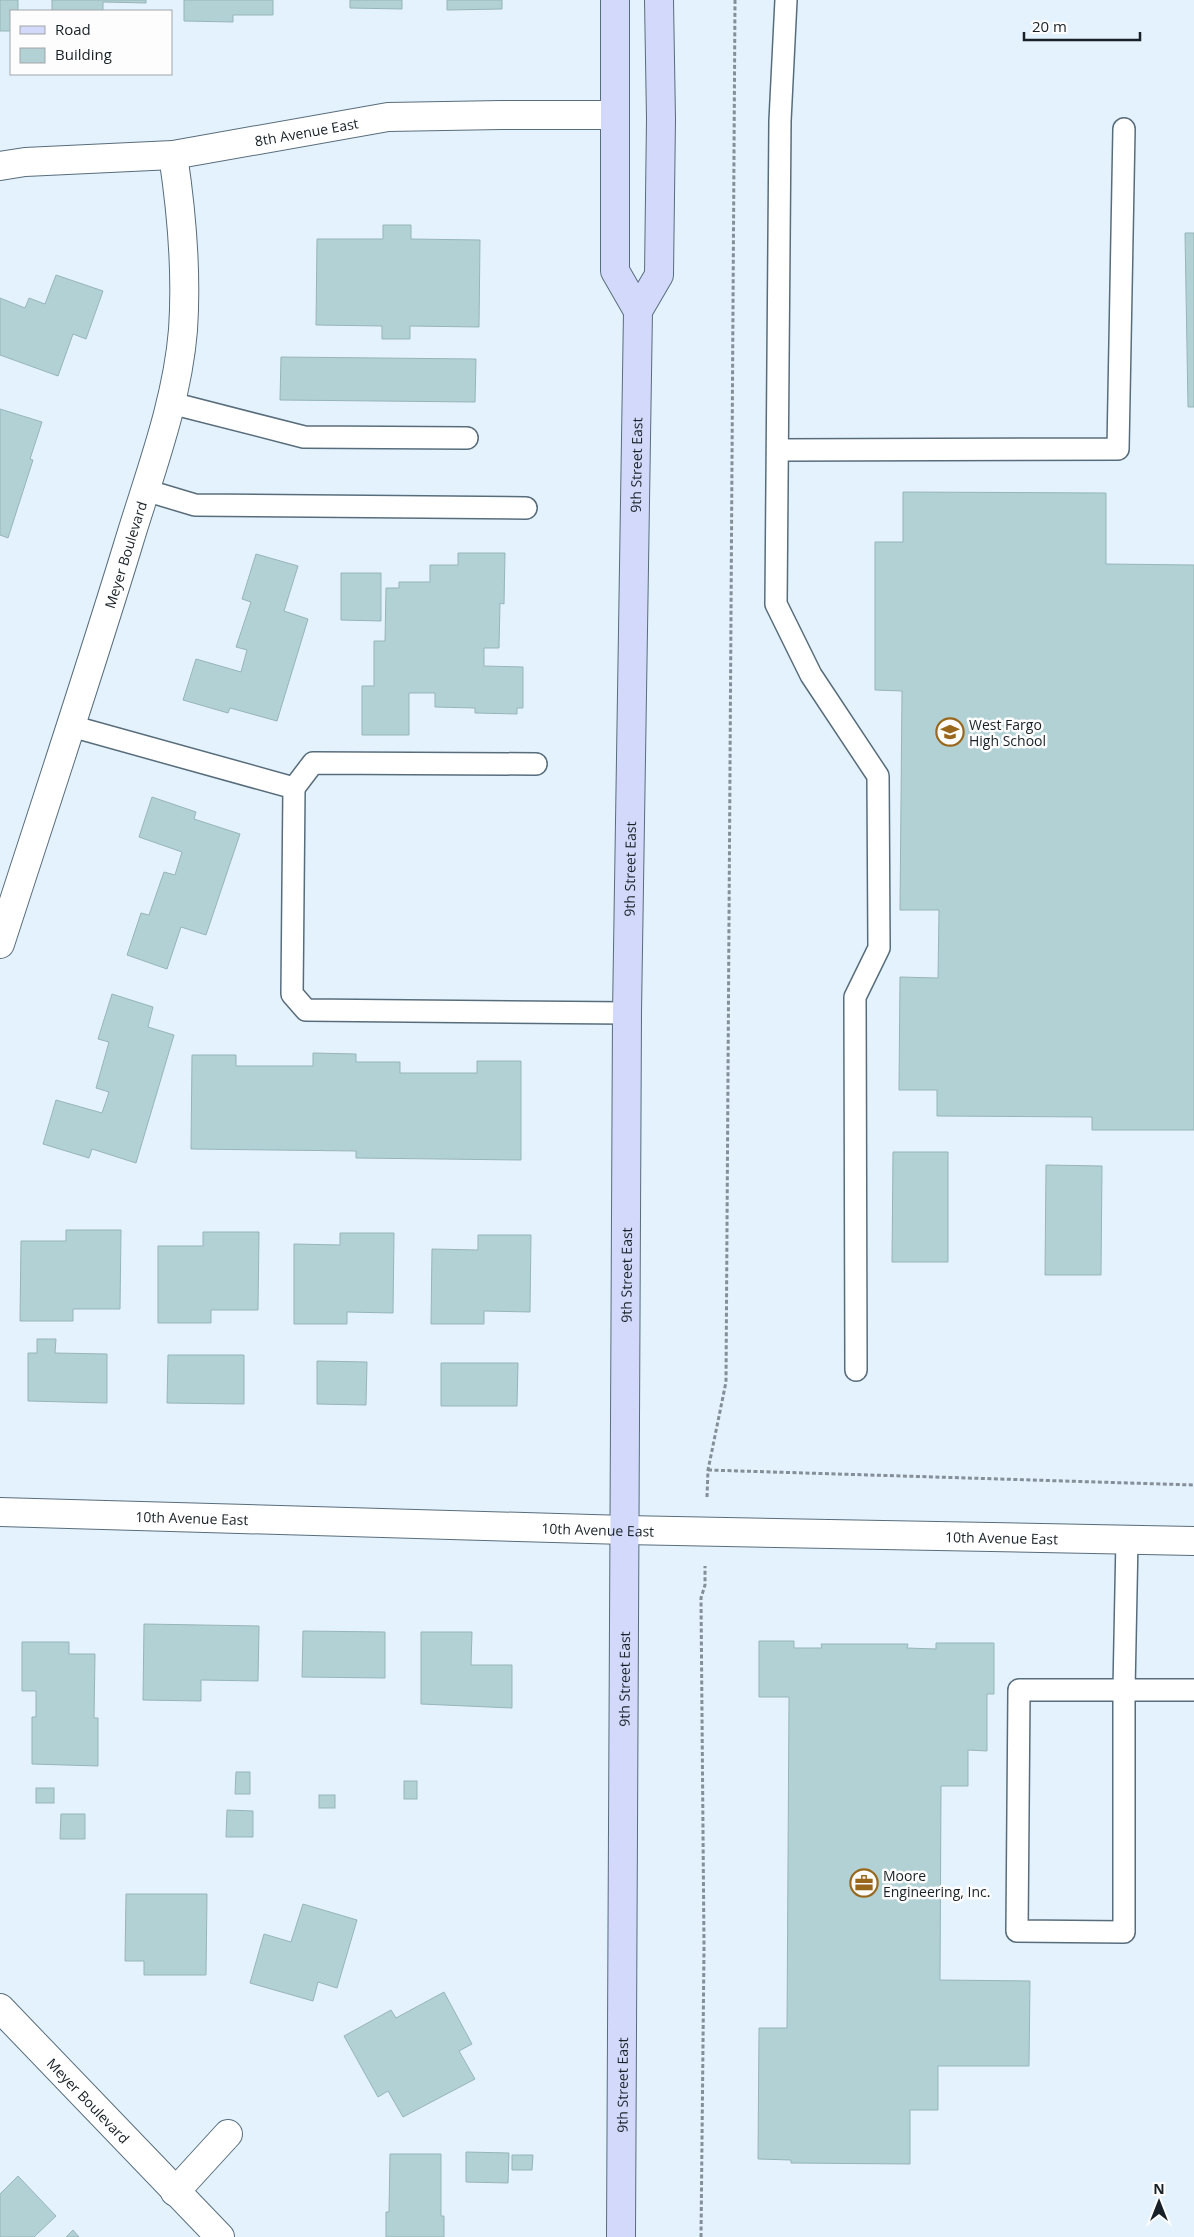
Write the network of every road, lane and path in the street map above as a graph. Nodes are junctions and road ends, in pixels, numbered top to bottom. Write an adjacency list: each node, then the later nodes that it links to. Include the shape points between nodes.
1 (615, 0): 5 (main road)
2 (658, 0): 9 (main road, 9th Street East, via 661,118 659,275)
3 (735, 0): 21 (path, via 726,1382 708,1470)
4 (786, 0): 12 (lane, via 780,121)
5 (614, 115): 7 (street, 8th Avenue East, via 388,117); 9 (main road, via 615,272)
6 (1124, 129): 12 (lane, via 1118,449)
7 (173, 155): 8 (street, 8th Avenue East); 10 (street, Meyer Boulevard, via 185,263 182,332)
8 (0, 166)
9 (638, 312): 19 (main road, 9th Street East)
10 (171, 403): 11 (lane, via 304,437); 13 (street, Meyer Boulevard)
11 (468, 438)
12 (778, 450): 20 (lane, via 776,604 811,675 878,776 879,948 855,997)
13 (145, 490): 14 (lane, via 195,505); 15 (street, Meyer Boulevard)
14 (526, 508)
15 (70, 726): 17 (lane); 18 (street, Meyer Boulevard)
16 (536, 764): 17 (lane, via 313,763)
17 (294, 788): 19 (lane, via 292,994 306,1010)
18 (0, 944)
19 (627, 1014): 23 (main road, 9th Street East)
20 (856, 1370)
21 (1194, 1485)
22 (0, 1512): 23 (street, 10th Avenue East)
23 (625, 1530): 24 (street, 10th Avenue East); 33 (main road, 9th Street East)
24 (1127, 1539): 25 (street, 10th Avenue East); 27 (lane)
25 (1194, 1541)
26 (705, 1585): 34 (path, via 701,1598 704,1948)
27 (1124, 1690): 27 (lane, via 1124,1932 1018,1931 1019,1690); 28 (lane)
28 (1194, 1690)
29 (0, 2008): 31 (street, Meyer Boulevard)
30 (228, 2134): 31 (street)
31 (175, 2192): 32 (street, Meyer Boulevard)
32 (220, 2237)
33 (621, 2237)
34 (701, 2237)

